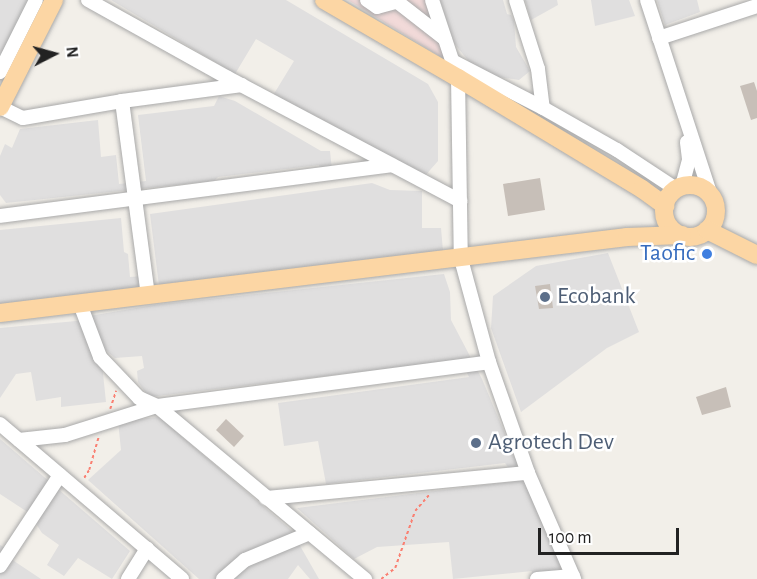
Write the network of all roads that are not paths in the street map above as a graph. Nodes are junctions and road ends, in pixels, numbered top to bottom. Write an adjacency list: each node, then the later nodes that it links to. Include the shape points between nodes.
1 (36, 0): 15 (street)
2 (54, 0): 18 (main road)
3 (88, 0): 16 (street)
4 (324, 0): 14 (main road)
5 (367, 0): 9 (street, via 377,7)
6 (432, 0): 13 (street)
7 (516, 0): 19 (street, via 538,69)
8 (646, 0): 12 (street)
9 (395, 1): 13 (street)
10 (740, 5): 11 (street); 12 (street)
11 (757, 6)
12 (659, 38): 20 (street)
13 (445, 39): 14 (street)
14 (455, 69): 19 (street); 23 (main road); 27 (street)
15 (0, 72)
16 (242, 85): 17 (street); 22 (street)
17 (122, 101): 18 (street, via 23,118); 26 (street)
18 (0, 107)
19 (543, 108): 21 (street)
20 (682, 108): 24 (street, via 690,159); 28 (street)
21 (617, 150): 23 (street); 24 (street)
22 (392, 165): 26 (street); 27 (street)
23 (608, 169): 25 (main road)
24 (679, 188): 25 (main road); 28 (main road, via 698,186); 29 (main road, via 669,197)
25 (642, 189): 29 (main road)
26 (135, 198): 30 (street); 36 (street)
27 (460, 201): 35 (street)
28 (714, 201): 31 (main road, via 716,215); 34 (main road)
29 (665, 210): 32 (main road, via 670,227); 33 (main road)
30 (0, 216)
31 (707, 230): 32 (main road, via 700,235); 34 (main road)
32 (682, 235): 33 (main road)
33 (627, 237): 35 (main road)
34 (749, 250)
35 (461, 259): 36 (main road); 39 (street)
36 (148, 296): 37 (main road)
37 (80, 304): 38 (main road); 40 (street, via 100,357 139,398)
38 (0, 313)
39 (489, 362): 40 (street); 43 (street)
40 (157, 406): 42 (street, via 65,435); 45 (street)
41 (0, 424): 42 (street)
42 (19, 440): 44 (street)
43 (528, 473): 45 (street); 49 (street)
44 (60, 475): 47 (street); 48 (street)
45 (266, 498): 46 (street)
46 (310, 533): 52 (street, via 245,560); 53 (street)
47 (147, 549): 50 (street); 51 (street)
48 (0, 566)
49 (574, 577): 54 (street)
50 (128, 579)
51 (182, 579)
52 (223, 579)
53 (365, 579)
54 (537, 579)

